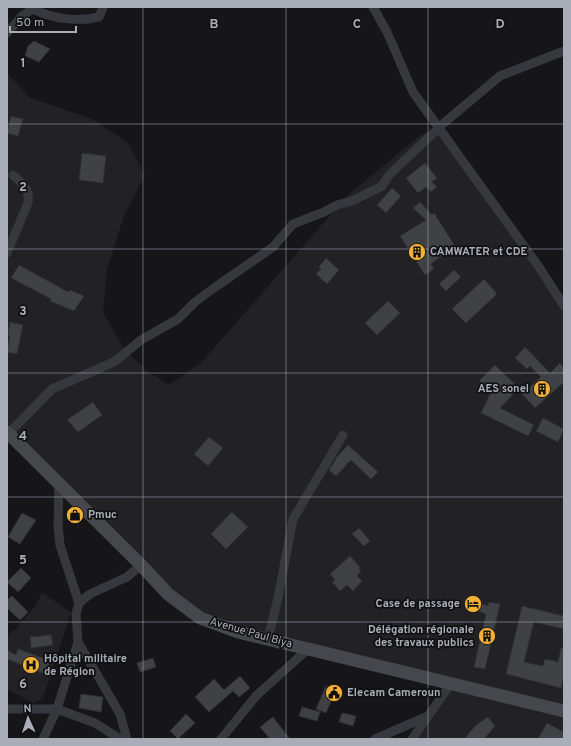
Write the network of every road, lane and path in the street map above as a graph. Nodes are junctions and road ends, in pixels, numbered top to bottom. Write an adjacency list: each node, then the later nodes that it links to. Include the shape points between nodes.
1 (103, 7): 3 (street, via 99,17 87,20 46,16)
2 (374, 7): 6 (street, via 410,86)
3 (33, 8): 4 (street)
4 (7, 32)
5 (564, 51): 6 (street, via 500,76)
6 (440, 128): 9 (street); 10 (street, via 393,172 382,186 352,201 293,224 273,247 195,302 178,319 141,340 114,362 102,365 52,390)
7 (13, 175): 8 (street, via 24,185 29,196)
8 (7, 254)
9 (564, 306)
10 (8, 434): 12 (main road, Avenue Paul Biya)
11 (343, 436): 15 (street, via 293,519)
12 (59, 483): 13 (main road, Avenue Paul Biya); 14 (street, via 60,545)
13 (141, 565): 14 (street, via 127,577 90,594); 15 (main road, Avenue Paul Biya, via 168,594 200,618 218,626)
14 (79, 603): 16 (street, via 76,614)
15 (268, 639): 17 (main road, Avenue Paul Biya)
16 (78, 642): 20 (street); 26 (street, via 120,714)
17 (308, 649): 18 (main road, Avenue Paul Biya); 27 (street, via 256,696)
18 (452, 682): 21 (main road, Avenue Paul Biya); 22 (street)
19 (7, 709): 20 (street)
20 (57, 709): 24 (street); 25 (street, via 95,723)
21 (564, 711)
22 (428, 716): 23 (street); 28 (street)
23 (411, 738)
24 (43, 739)
25 (120, 739)
26 (127, 739)
27 (222, 739)
28 (375, 739)

